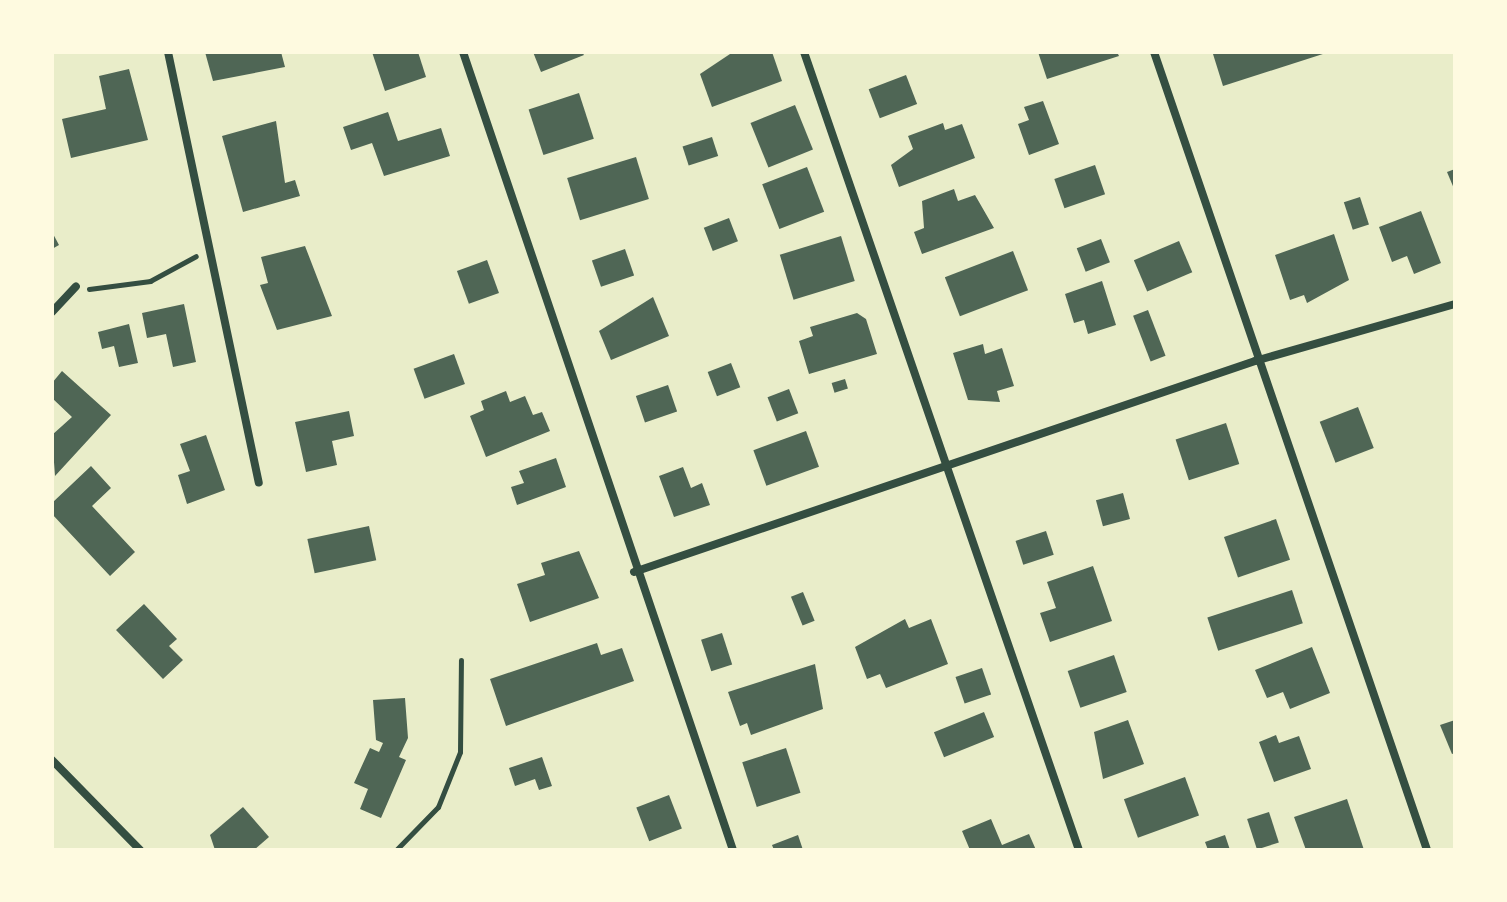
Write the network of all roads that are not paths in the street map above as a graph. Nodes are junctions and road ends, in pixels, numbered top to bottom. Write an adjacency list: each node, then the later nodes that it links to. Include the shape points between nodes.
1 (168, 52): 10 (street)
2 (463, 52): 11 (street)
3 (804, 52): 9 (street)
4 (1154, 52): 8 (street)
5 (76, 286): 7 (street)
6 (1455, 304): 8 (street)
7 (52, 312)
8 (1255, 361): 9 (street); 16 (street)
9 (944, 466): 11 (street); 15 (street)
10 (259, 482)
11 (634, 572): 14 (street)
12 (52, 760): 13 (street)
13 (140, 850)
14 (733, 850)
15 (1079, 850)
16 (1427, 850)

